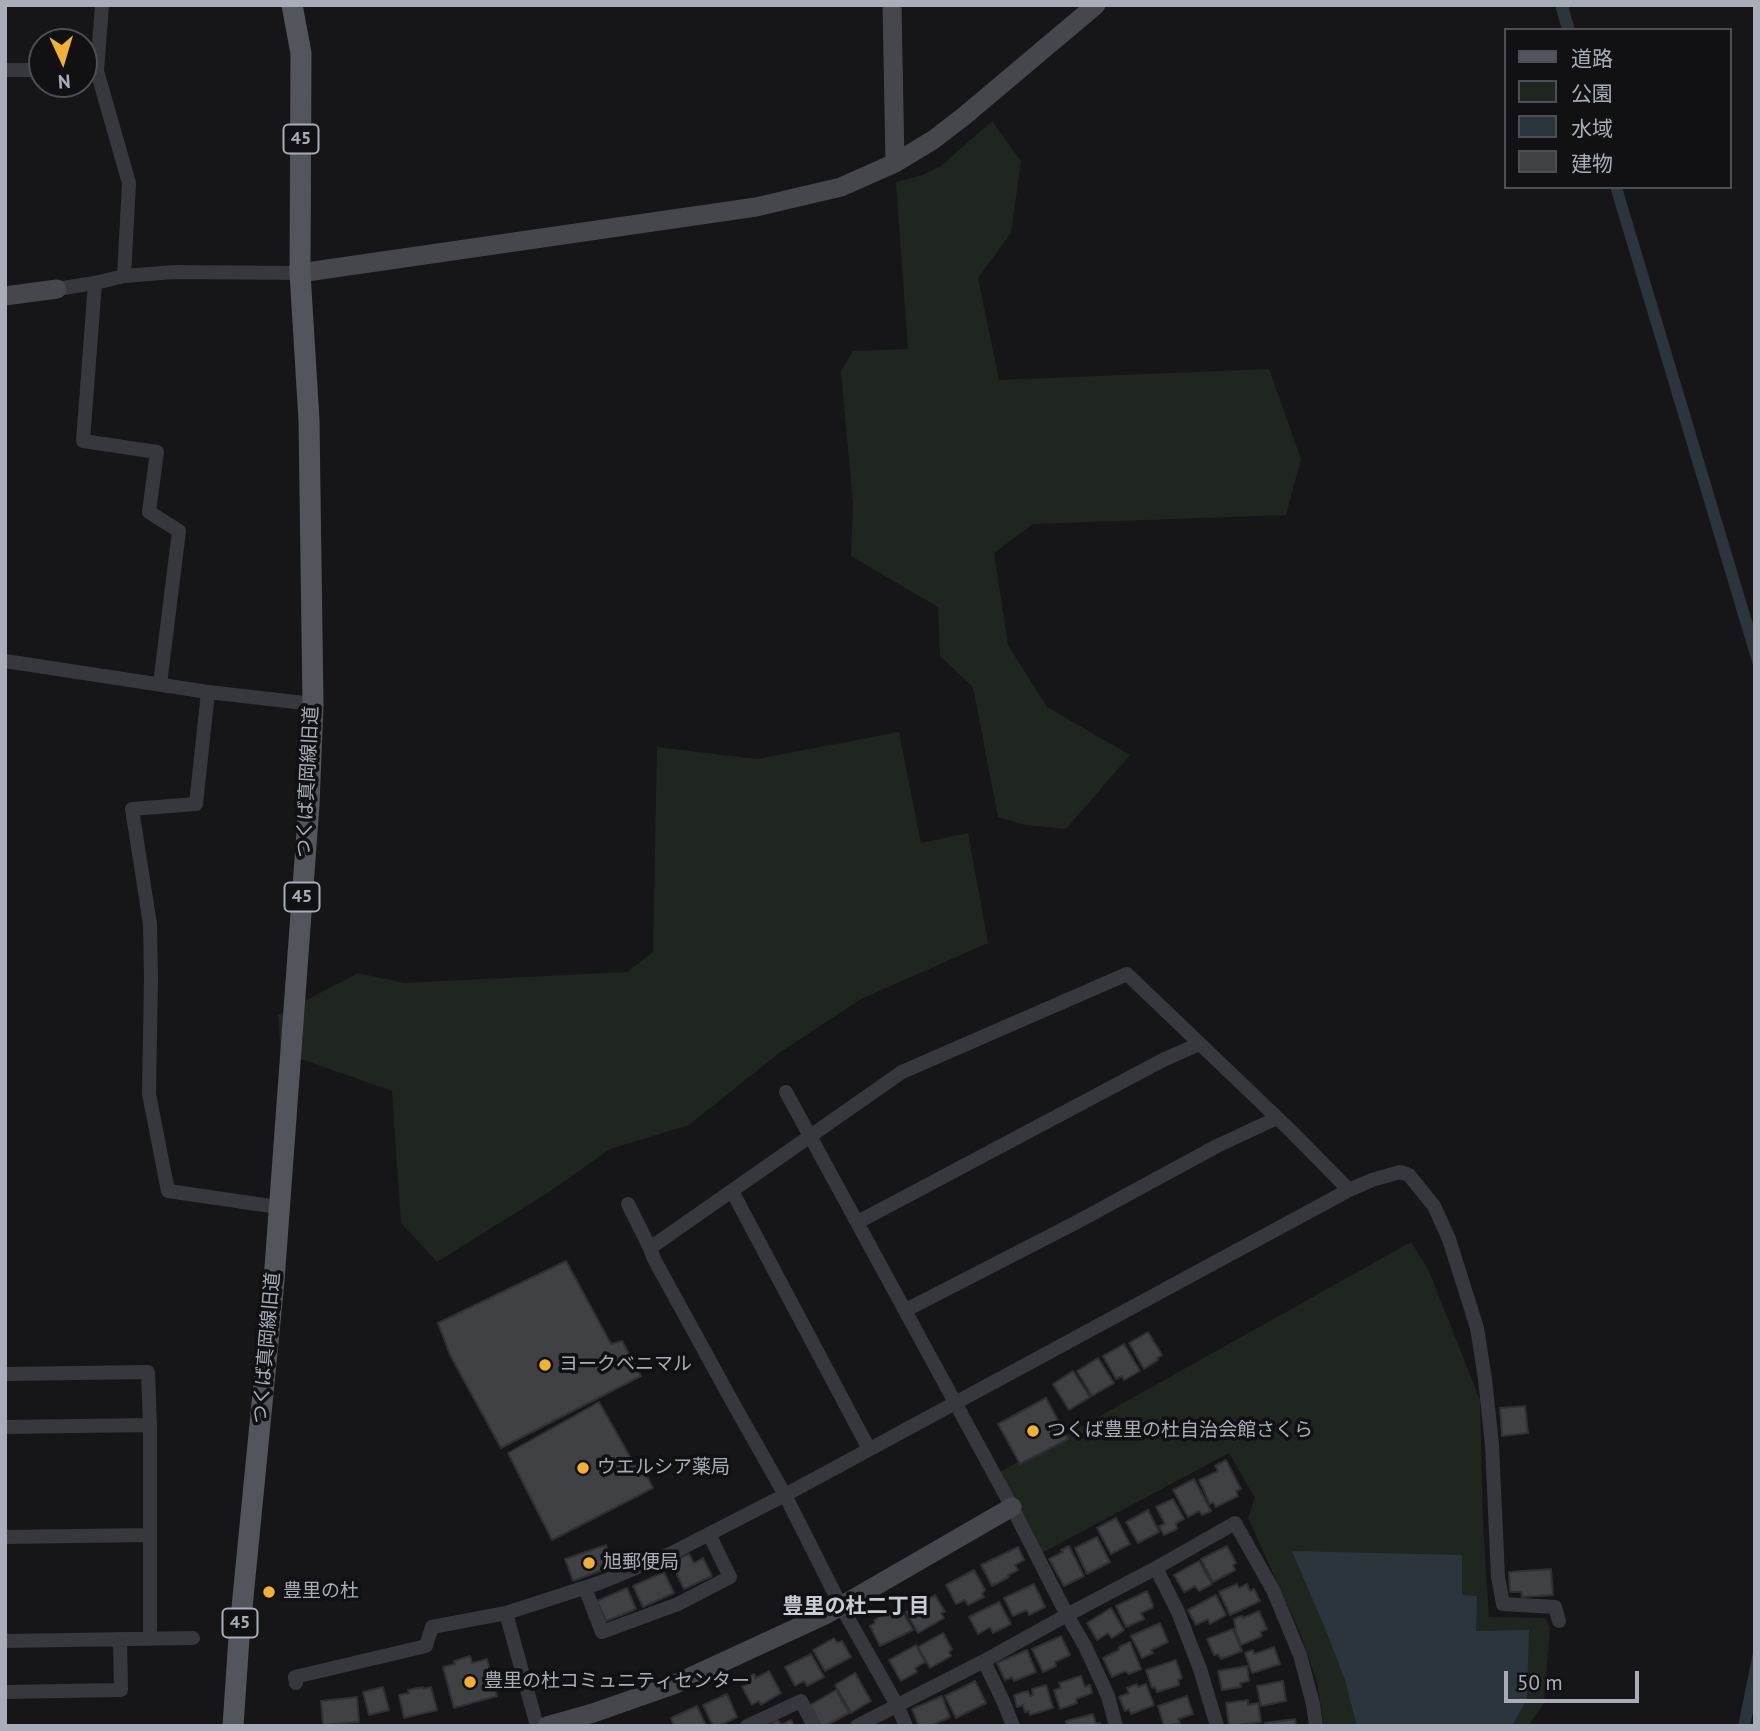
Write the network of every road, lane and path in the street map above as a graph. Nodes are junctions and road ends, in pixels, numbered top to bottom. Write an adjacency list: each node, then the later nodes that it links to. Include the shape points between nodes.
1 (103, 5): 5 (street)
2 (292, 5): 10 (main road, つくば真岡線旧道 / 45, via 301,53)
3 (892, 5): 9 (street)
4 (1096, 5): 9 (street, via 964,117)
5 (98, 30)
6 (5, 70): 7 (street)
7 (28, 70)
8 (98, 94): 11 (street, via 129,183)
9 (895, 163): 10 (street, via 841,187 756,207)
10 (300, 273): 11 (street); 18 (main road, つくば真岡線旧道 / 45, via 309,420)
11 (124, 276): 12 (street)
12 (95, 283): 13 (street); 16 (street, via 83,441 157,452 149,512 178,531)
13 (57, 289): 14 (street)
14 (5, 296)
15 (5, 661): 16 (street)
16 (160, 684): 17 (street)
17 (208, 692): 18 (street); 26 (street, via 196,804 132,809 150,924 149,1094 168,1191)
18 (313, 704): 26 (main road, つくば真岡線旧道 / 45)
19 (1199, 1044): 21 (street); 22 (street, via 1127,974 902,1072); 27 (street)
20 (786, 1092): 22 (street)
21 (1277, 1118): 23 (street); 29 (street)
22 (811, 1137): 24 (street); 27 (street)
23 (1349, 1190): 31 (street); 45 (street, via 1399,1172 1409,1175 1434,1206 1463,1279 1479,1341 1503,1604 1555,1607)
24 (732, 1191): 28 (street); 34 (street)
25 (628, 1204): 28 (street)
26 (278, 1207): 54 (main road, つくば真岡線旧道 / 45)
27 (858, 1222): 29 (street)
28 (650, 1248): 35 (street)
29 (906, 1311): 31 (street)
30 (5, 1374): 32 (street, via 148,1373)
31 (954, 1403): 34 (street); 36 (street)
32 (150, 1424): 33 (street); 38 (street)
33 (5, 1427)
34 (869, 1449): 35 (street)
35 (785, 1495): 37 (street); 42 (street)
36 (1012, 1507): 42 (street); 44 (street)
37 (709, 1534): 41 (street); 41 (street, via 730,1577 678,1604 602,1632)
38 (149, 1535): 39 (street); 48 (street)
39 (5, 1537)
40 (1157, 1568): 44 (street); 63 (street, via 1200,1669); 64 (street, via 1236,1523 1273,1590 1300,1655)
41 (585, 1588): 43 (street)
42 (841, 1606): 53 (street); 56 (street, via 673,1685)
43 (506, 1613): 51 (street, via 432,1627 426,1646 295,1677); 55 (street)
44 (1067, 1615): 50 (street); 62 (street, via 1086,1646)
45 (1559, 1621)
46 (193, 1638): 48 (street)
47 (120, 1639): 48 (street); 49 (street); 52 (street, via 121,1690)
48 (150, 1639)
49 (5, 1641)
50 (984, 1661): 53 (street); 61 (street)
51 (296, 1684)
52 (5, 1692)
53 (897, 1705): 59 (street); 60 (street)
54 (233, 1726)
55 (537, 1726)
56 (547, 1726)
57 (747, 1726): 58 (street, via 801,1701)
58 (814, 1726)
59 (857, 1726)
60 (906, 1726)
61 (1013, 1726)
62 (1116, 1726)
63 (1217, 1726)
64 (1316, 1726)

